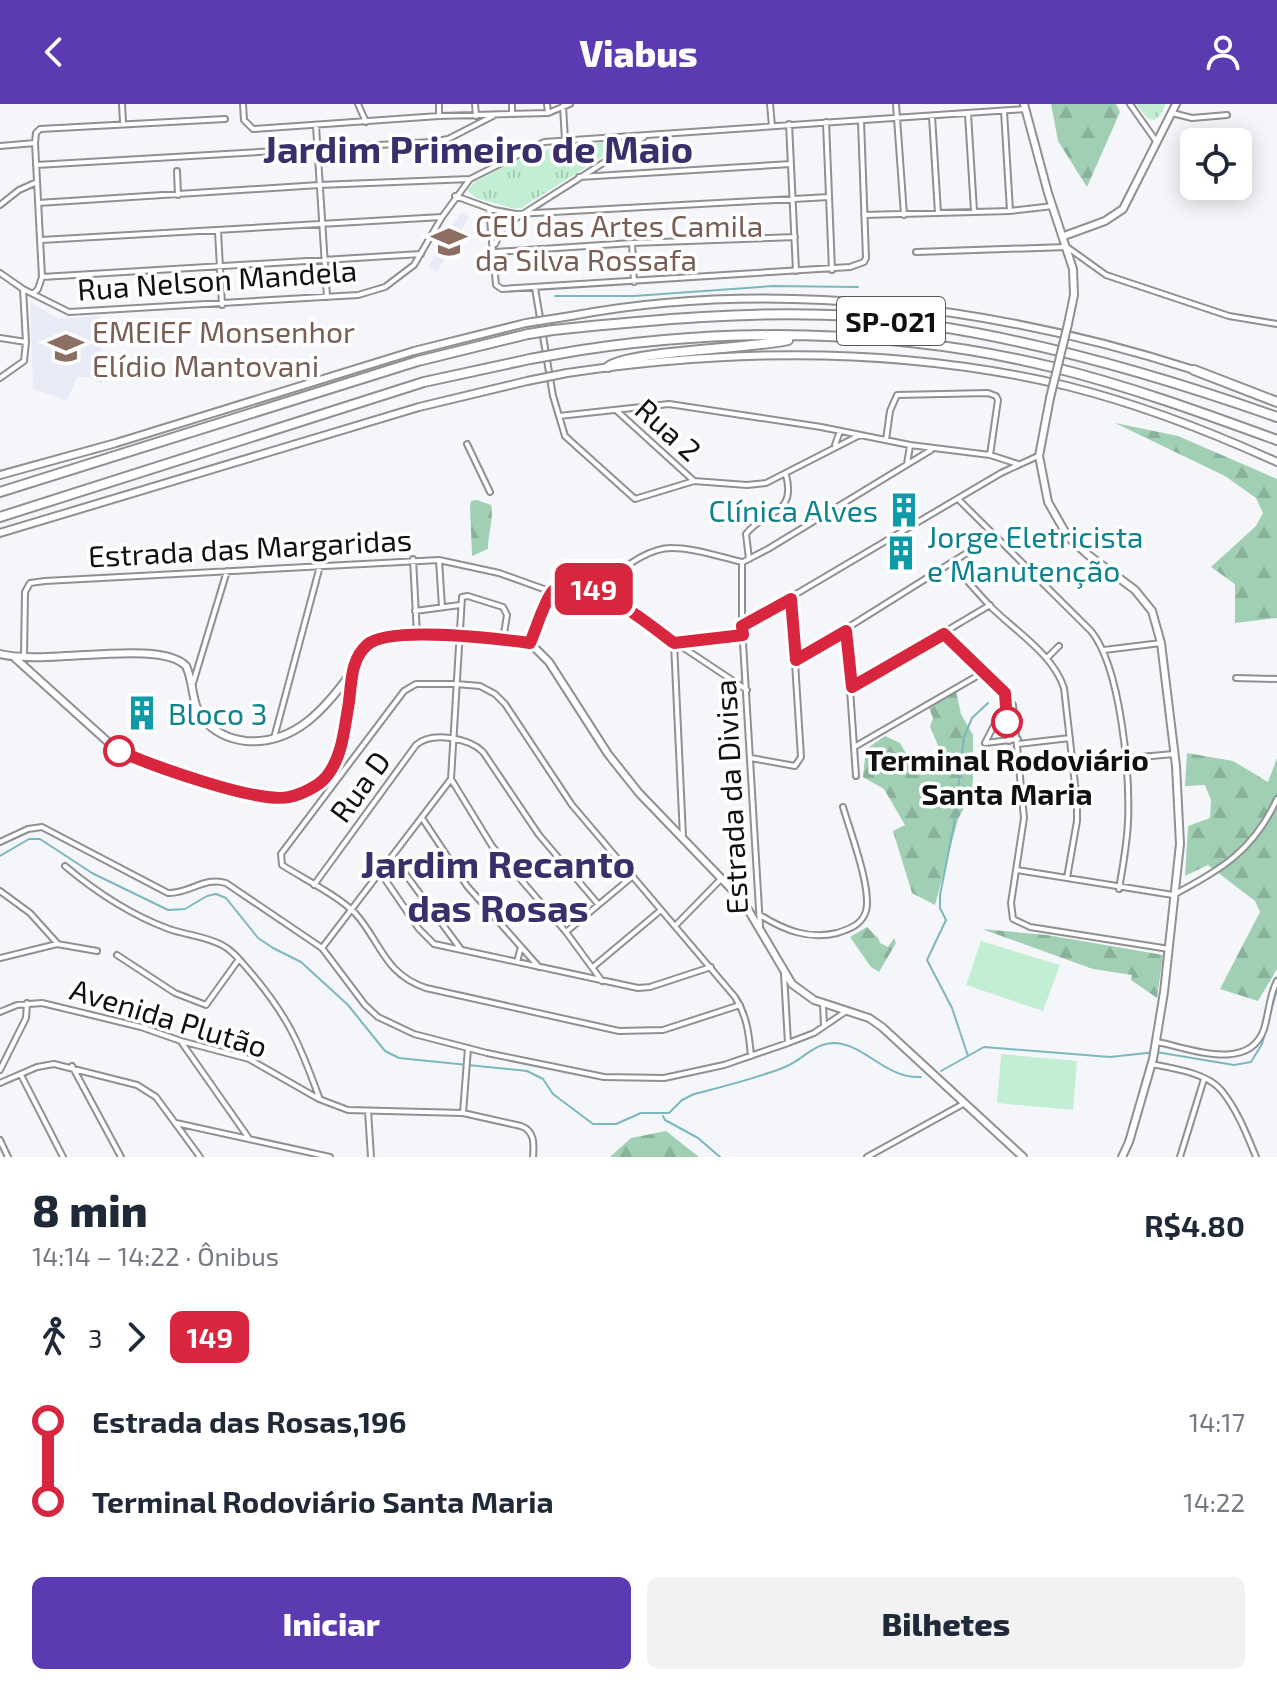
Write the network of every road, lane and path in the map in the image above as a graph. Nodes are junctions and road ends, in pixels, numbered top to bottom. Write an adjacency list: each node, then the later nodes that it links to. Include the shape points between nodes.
1 (122, 104): 30 (street)
2 (243, 104): 32 (street, via 249,127)
3 (358, 104): 28 (street)
4 (439, 104): 22 (street)
5 (475, 104): 23 (street)
6 (512, 104): 19 (street)
7 (547, 104): 16 (street)
8 (570, 104): 13 (street)
9 (770, 104): 33 (street)
10 (896, 104): 25 (street)
11 (1130, 104): 36 (street)
12 (1176, 104): 18 (main road)
13 (563, 106): 16 (street); 35 (street)
14 (1025, 107): 15 (street, Rua Nelson Mandela); 53 (main road)
15 (1004, 111): 17 (street, Rua Nelson Mandela); 56 (street)
16 (548, 113): 19 (street)
17 (968, 113): 20 (street, Rua Nelson Mandela); 55 (street)
18 (1172, 113): 21 (street, via 1192,118); 36 (main road)
19 (512, 114): 24 (street)
20 (932, 115): 25 (street, Rua Nelson Mandela); 58 (street)
21 (1227, 115)
22 (439, 116): 23 (street); 28 (street)
23 (476, 116): 24 (street)
24 (493, 116): 39 (street, via 448,139)
25 (897, 118): 27 (street, Rua Nelson Mandela); 60 (street)
26 (225, 119): 30 (street)
27 (860, 121): 29 (street, Rua Nelson Mandela); 59 (street)
28 (366, 122): 32 (street)
29 (826, 122): 31 (street, Rua Nelson Mandela); 49 (street)
30 (123, 123): 37 (street, via 40,129)
31 (789, 124): 33 (street, Rua Nelson Mandela); 40 (street)
32 (316, 126): 39 (street)
33 (772, 126): 34 (street, Rua Nelson Mandela)
34 (646, 135): 35 (street, Rua Nelson Mandela); 43 (street)
35 (565, 140): 44 (street, Rua Nelson Mandela, via 533,146)
36 (1157, 142): 64 (main road, via 1123,209)
37 (35, 143): 38 (street); 41 (street)
38 (0, 146)
39 (317, 150): 41 (street); 46 (street)
40 (791, 164): 43 (street); 50 (street)
41 (36, 165): 45 (street)
42 (177, 171): 47 (street)
43 (579, 177): 57 (street)
44 (470, 179): 46 (street); 48 (street, Rua Nelson Mandela)
45 (37, 182): 51 (street); 52 (street)
46 (319, 185): 47 (street); 62 (street)
47 (178, 195): 51 (street)
48 (455, 196): 54 (street); 61 (street, Rua Nelson Mandela)
49 (829, 197): 50 (street); 74 (street)
50 (793, 200): 57 (street); 65 (street)
51 (38, 203): 66 (street)
52 (0, 205)
53 (1053, 206): 56 (street); 64 (main road)
54 (489, 209): 57 (street); 69 (street)
55 (974, 211): 56 (street); 58 (street)
56 (1010, 211)
57 (524, 213): 69 (street, via 504,226)
58 (938, 213): 60 (street)
59 (864, 215): 60 (street); 74 (street, via 864,262)
60 (904, 215)
61 (442, 217): 62 (street); 71 (street, Rua Nelson Mandela)
62 (321, 222): 63 (street); 72 (street)
63 (218, 230): 66 (street); 73 (street)
64 (1064, 236): 68 (main road)
65 (795, 237): 67 (street); 75 (street)
66 (41, 240): 77 (street)
67 (632, 243): 69 (street); 78 (street)
68 (1067, 247): 70 (street); 84 (street, via 1106,275 1229,316); 104 (main road, bridge, via 1075,280)
69 (494, 249): 79 (street, via 496,285)
70 (916, 252)
71 (421, 254): 72 (street); 82 (street, Rua Nelson Mandela, via 385,287)
72 (324, 259): 73 (street); 82 (street)
73 (220, 267): 77 (street); 83 (street)
74 (832, 270): 75 (street)
75 (796, 271): 78 (street)
76 (0, 273): 80 (street, Rua Nelson Mandela)
77 (42, 277): 81 (street)
78 (634, 282): 79 (street)
79 (535, 288): 93 (street)
80 (23, 289): 81 (street, Rua Nelson Mandela); 87 (street)
81 (33, 294): 83 (street, Rua Nelson Mandela, via 69,312)
82 (327, 297): 83 (street, Rua Nelson Mandela)
83 (222, 305)
84 (1277, 324)
85 (799, 337): 88 (highway, via 753,347 628,358); 98 (highway, SP-021, via 928,346 1050,367 1164,399); 114 (highway, SP-021, bridge, via 635,342 424,382)
86 (0, 338): 87 (street)
87 (26, 342): 90 (street, via 24,361)
88 (608, 367): 105 (main road, via 794,356 997,372 1067,386 1170,417); 115 (main road, bridge, via 431,403)
89 (1194, 370): 91 (highway); 109 (main road, bridge, via 1024,326 876,305 792,300 619,309 526,323 414,351)
90 (0, 378)
91 (1277, 399)
92 (614, 409): 93 (street); 95 (street, via 669,404); 110 (street, Rua 2)
93 (559, 416): 110 (street, via 570,442 635,499)
94 (1277, 417): 111 (highway, SP-021, bridge, via 1054,351 887,320 750,316 640,321 528,334 418,361)
95 (840, 431): 96 (street); 100 (street)
96 (860, 435): 97 (street); 100 (street)
97 (886, 440): 101 (street); 103 (street, via 894,399 901,394 988,393 998,400)
98 (1277, 440)
99 (467, 444): 112 (street)
100 (835, 445): 108 (street)
101 (910, 445): 102 (street); 106 (street)
102 (933, 449): 103 (street); 106 (street)
103 (990, 455): 107 (street)
104 (1039, 456): 107 (street); 140 (main road, via 1056,520 1068,537 1144,600)
105 (1277, 462)
106 (907, 464): 118 (street)
107 (1018, 464): 113 (street)
108 (785, 474): 110 (street, via 758,484); 118 (street, via 786,503 746,534)
109 (0, 475)
110 (694, 481)
111 (0, 492)
112 (490, 492)
113 (958, 499): 116 (street); 126 (street)
114 (0, 517)
115 (0, 533)
116 (994, 536): 121 (street); 142 (street)
117 (413, 559): 119 (street, Estrada das Margaridas); 122 (street, Estrada das Margaridas); 130 (street)
118 (749, 559): 120 (street)
119 (439, 560): 125 (street, Estrada das Margaridas); 129 (street)
120 (742, 562): 124 (street, via 664,548); 131 (street, Estrada da Divisa)
121 (952, 564): 128 (street); 132 (street)
122 (320, 566): 123 (street, Estrada das Margaridas); 159 (street)
123 (227, 571): 146 (street, Estrada das Margaridas, via 30,583 25,599); 152 (street)
124 (595, 589): 125 (street, via 566,584); 139 (street)
125 (552, 592): 138 (street)
126 (791, 599): 131 (street); 145 (street)
127 (460, 605): 129 (street); 136 (street); 137 (street, via 465,595 503,607)
128 (990, 605): 133 (street); 144 (street)
129 (442, 607): 130 (street)
130 (415, 611): 134 (street)
131 (742, 626): 135 (street, Estrada da Divisa)
132 (846, 631): 145 (street); 153 (street)
133 (944, 634): 148 (street); 153 (street)
134 (417, 635): 136 (main road); 147 (main road, via 371,642)
135 (743, 635): 139 (street); 154 (street, Estrada da Divisa)
136 (459, 637): 137 (main road); 151 (street)
137 (503, 640): 138 (main road)
138 (530, 643): 174 (main road, via 549,662 615,764)
139 (674, 643): 154 (street); 174 (street)
140 (1161, 643): 142 (street); 163 (main road)
141 (1059, 646): 144 (street)
142 (1104, 650): 165 (street)
143 (0, 654): 146 (main road)
144 (1046, 659): 157 (street, via 1064,688)
145 (796, 660): 164 (street, via 801,757 795,766)
146 (25, 664): 147 (main road, via 118,751 229,789 277,798 309,789 333,767); 152 (main road, via 157,653 181,660)
147 (352, 672): 159 (main road, via 307,722)
148 (984, 672): 155 (street); 162 (street)
149 (1236, 678): 150 (street)
150 (1277, 679)
151 (456, 684): 158 (street); 180 (street, via 487,689 505,704 572,805); 183 (street, via 416,684 404,691 283,848 282,865)
152 (192, 686): 159 (main road, via 199,713 220,733 240,740)
153 (852, 687): 162 (street)
154 (747, 690): 164 (street, Estrada da Divisa)
155 (1005, 693): 156 (street); 161 (street, via 1013,705)
156 (1005, 704): 160 (street); 160 (street, via 985,743)
157 (1070, 738): 161 (street); 166 (street)
158 (453, 739): 168 (street); 183 (street, Rua D, via 428,738 416,745); 187 (street, via 483,752 539,835)
159 (274, 740)
160 (1009, 741): 161 (street)
161 (1018, 742): 178 (street, via 1024,818)
162 (856, 746): 167 (street)
163 (1174, 754): 165 (street); 186 (main road, via 1180,833)
164 (751, 758): 190 (street, Estrada da Divisa)
165 (1125, 758): 166 (street); 184 (street, via 1128,820)
166 (1072, 763): 182 (street, via 1077,821)
167 (856, 776)
168 (451, 779): 172 (street); 192 (street, via 492,846)
169 (1277, 799): 171 (street)
170 (843, 807): 190 (street, via 863,875 867,910 862,920 850,929 809,935)
171 (1270, 814): 173 (street); 186 (street, via 1234,859)
172 (422, 818): 176 (street); 195 (street, via 467,886)
173 (1277, 818)
174 (683, 840): 181 (main road)
175 (0, 842): 196 (street, via 28,829 48,829 168,893 218,880)
176 (392, 856): 179 (street); 197 (street)
177 (65, 866): 202 (street, via 123,907 220,944)
178 (1017, 870): 182 (street); 198 (street, via 1010,911 1019,924)
179 (380, 872): 189 (street); 197 (street, via 427,939)
180 (633, 876): 187 (street); 188 (street)
181 (723, 878): 191 (street); 193 (main road)
182 (1067, 878): 184 (street)
183 (314, 885): 189 (street)
184 (1119, 889): 186 (street)
185 (0, 891): 194 (street, via 30,913)
186 (1173, 895): 198 (main road)
187 (598, 904): 192 (street)
188 (661, 910): 191 (street); 205 (street)
189 (352, 911): 196 (street); 212 (street, via 390,966 426,988 619,1031 663,1030)
190 (760, 915): 193 (street, Estrada da Divisa)
191 (675, 926): 206 (street)
192 (566, 932): 205 (street)
193 (760, 932): 207 (main road)
194 (57, 944): 199 (street); 201 (street)
195 (521, 947): 203 (street); 204 (street)
196 (322, 948): 220 (street, via 378,1017 414,1034)
197 (461, 949): 203 (street)
198 (1169, 949): 218 (main road)
199 (97, 951)
200 (117, 955): 202 (street, via 175,993 206,1005)
201 (0, 958)
202 (239, 959): 226 (street, via 289,1023)
203 (517, 962): 204 (street)
204 (539, 967): 208 (street)
205 (593, 967): 208 (street)
206 (711, 967): 208 (street, via 650,987); 212 (street)
207 (784, 974): 211 (main road, via 801,993); 217 (street)
208 (602, 981)
209 (1277, 981): 218 (street, via 1264,1030 1247,1051 1225,1055)
210 (27, 1003): 213 (street, Avenida Plutão); 216 (street, Avenida Plutão, via 86,1013); 225 (street, via 26,1018)
211 (823, 1004): 214 (main road); 215 (street)
212 (740, 1005): 222 (street)
213 (0, 1012)
214 (845, 1012): 215 (street); 232 (main road, via 882,1027)
215 (824, 1027): 217 (street)
216 (181, 1041): 219 (street, Avenida Plutão); 221 (street)
217 (788, 1043): 222 (street)
218 (1156, 1044): 223 (main road)
219 (196, 1045): 221 (street); 230 (street, Avenida Plutão, via 249,1059)
220 (468, 1048): 222 (street, via 620,1079 674,1076); 234 (street)
221 (192, 1056): 235 (street)
222 (751, 1056)
223 (1152, 1062): 228 (street); 253 (main road)
224 (72, 1066): 227 (street, via 46,1064); 236 (street, via 148,1089); 247 (street)
225 (0, 1070)
226 (310, 1074): 230 (street); 231 (street)
227 (21, 1075): 229 (street); 246 (street)
228 (1204, 1079): 254 (street); 255 (street, via 1222,1090)
229 (0, 1083)
230 (303, 1089): 231 (street, Avenida Plutão)
231 (319, 1099): 233 (street, Avenida Plutão)
232 (963, 1104): 251 (street); 252 (main road)
233 (368, 1111): 234 (street, Avenida Plutão); 250 (street)
234 (463, 1113): 244 (street, Avenida Plutão, via 527,1128)
235 (234, 1120): 239 (street); 240 (street)
236 (176, 1123): 237 (street); 238 (street)
237 (194, 1127): 238 (street); 239 (street)
238 (182, 1132): 248 (street)
239 (232, 1134): 240 (street)
240 (248, 1138): 249 (street)
241 (0, 1140): 242 (street)
242 (5, 1150): 243 (street); 245 (street)
243 (0, 1156)
244 (533, 1156)
245 (8, 1157)
246 (63, 1157)
247 (121, 1157)
248 (200, 1157)
249 (330, 1157)
250 (371, 1157)
251 (867, 1157)
252 (1023, 1157)
253 (1122, 1157)
254 (1180, 1157)
255 (1256, 1157)

